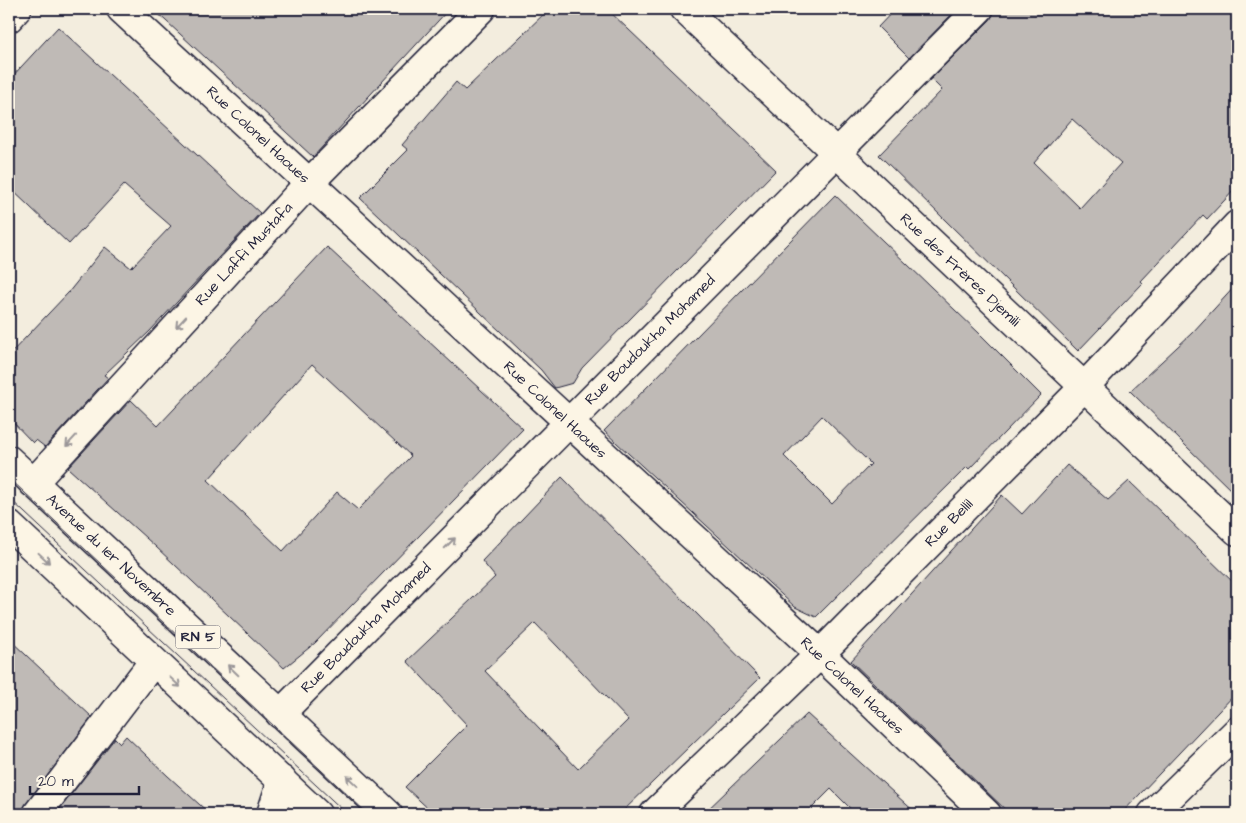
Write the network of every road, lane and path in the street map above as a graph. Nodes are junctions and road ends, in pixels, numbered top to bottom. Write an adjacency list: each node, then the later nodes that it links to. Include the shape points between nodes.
1 (17, 9): 6 (street)
2 (121, 9): 8 (street, Rue Colonel Haoues)
3 (481, 9): 8 (street, Rue Laffi Mustafa)
4 (684, 9): 7 (street, Rue des Frères Djemili)
5 (978, 9): 7 (street, Rue Boudoukha Mohamed)
6 (9, 18)
7 (835, 152): 10 (street, Rue des Frères Djemili); 11 (street, Rue Boudoukha Mohamed)
8 (309, 183): 11 (street, Rue Colonel Haoues); 13 (street, Rue Laffi Mustafa, one-way to 13)
9 (1237, 225): 10 (street, Rue Bellil)
10 (1084, 387): 15 (street, Rue des Frères Djemili); 16 (street, Rue Bellil)
11 (569, 423): 16 (street, Rue Colonel Haoues); 18 (street, Rue Boudoukha Mohamed, one-way to 11)
12 (9, 460): 13 (street, Avenue du 1er Novembre / RN 5)
13 (32, 483): 18 (street, Avenue du 1er Novembre / RN 5, one-way to 13)
14 (9, 525): 17 (street, one-way to 17)
15 (1237, 531)
16 (820, 654): 25 (street, Rue Bellil); 26 (street, Rue Colonel Haoues)
17 (153, 662): 20 (street, one-way to 20); 21 (street)
18 (280, 714): 24 (street, Avenue du 1er Novembre / RN 5, one-way to 18)
19 (1237, 731): 27 (street)
20 (282, 780): 22 (street); 23 (street)
21 (37, 814)
22 (271, 814)
23 (317, 814)
24 (388, 814)
25 (654, 814)
26 (988, 814)
27 (1152, 814)

